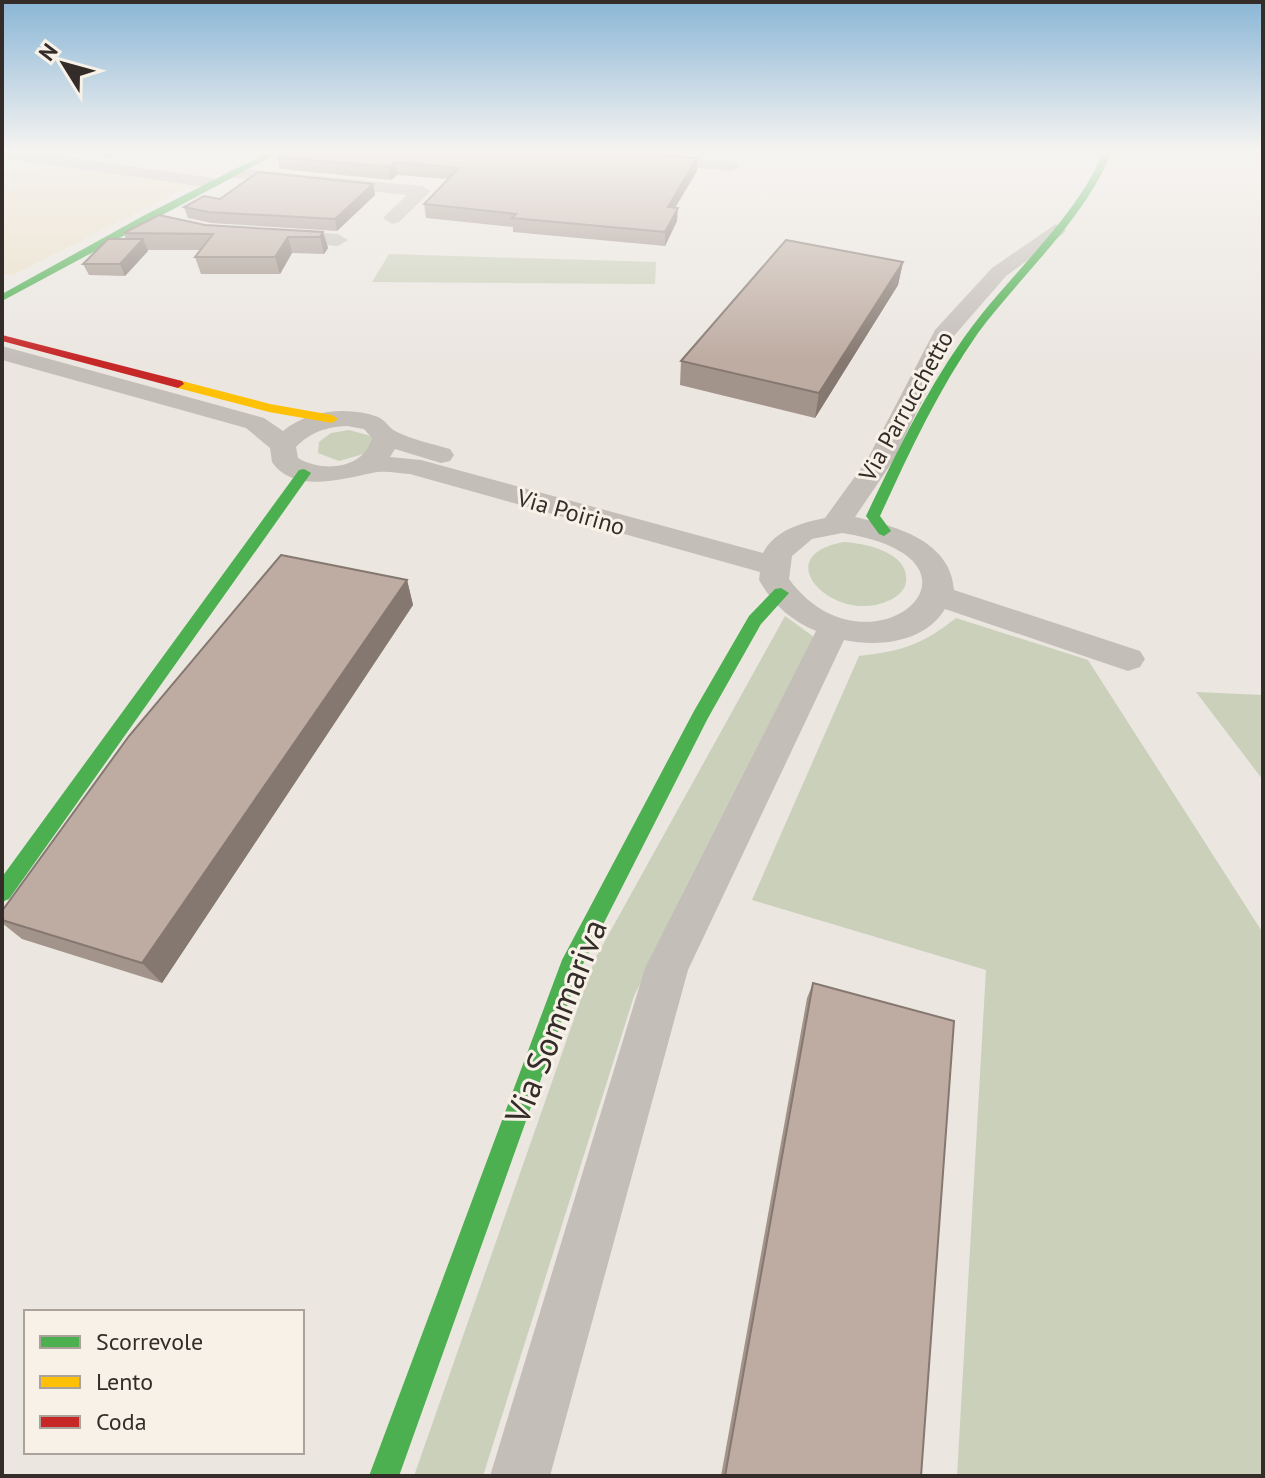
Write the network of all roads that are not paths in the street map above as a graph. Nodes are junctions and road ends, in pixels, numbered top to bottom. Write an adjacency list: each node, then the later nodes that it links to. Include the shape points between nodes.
1 (140, 221): 8 (street)
2 (162, 221): 4 (street)
3 (1065, 221): 5 (street, Via Parrucchetto)
4 (173, 223)
5 (1056, 230): 18 (street, Via Parrucchetto, via 999,272 943,335 880,461); 19 (street, Via Parrucchetto, via 967,342 912,434 873,516)
6 (259, 235): 7 (street)
7 (338, 240)
8 (44, 273): 9 (street); 10 (street)
9 (2, 291)
10 (2, 298)
11 (2, 338): 13 (street, via 269,408)
12 (2, 353): 15 (street, via 255,423)
13 (332, 419): 14 (street, Via Poirino, via 373,423); 15 (street, via 301,428)
14 (385, 437): 16 (street, via 382,451); 20 (street, Via Poirino, via 737,534)
15 (283, 446): 17 (street, via 285,462)
16 (367, 464): 17 (street, Via Poirino, via 331,475); 20 (street, Via Poirino, via 411,466)
17 (304, 473): 24 (street)
18 (835, 525): 19 (street, Via Sommariva); 20 (street, Via Sommariva, via 812,529)
19 (884, 531): 21 (street, Via Sommariva, via 920,551 937,580)
20 (781, 567): 22 (street, via 793,607); 25 (street, Via Sommariva, via 570,967)
21 (936, 595): 22 (street, via 928,610 895,628 872,632); 23 (street)
22 (834, 627): 26 (street, via 667,968)
23 (1128, 659)
24 (3, 889)
25 (384, 1476)
26 (520, 1476)

